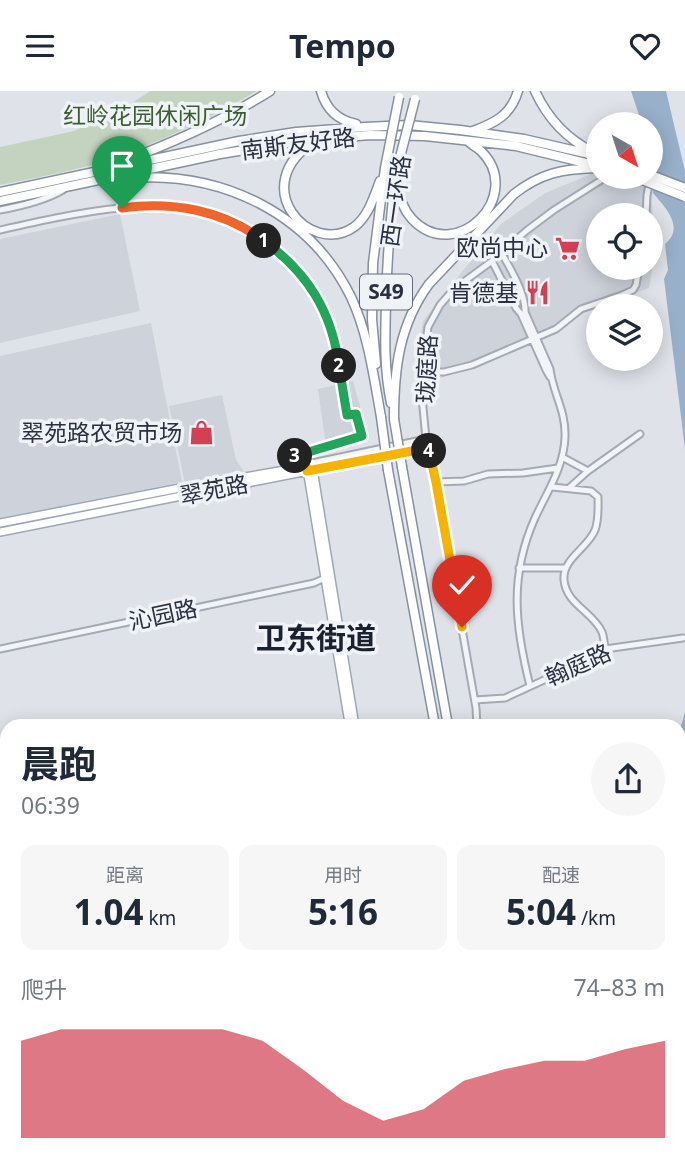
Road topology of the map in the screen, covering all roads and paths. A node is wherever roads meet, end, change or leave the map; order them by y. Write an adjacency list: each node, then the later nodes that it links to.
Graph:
1 (270, 91): 16 (highway)
2 (321, 91): 7 (highway)
3 (518, 91): 8 (highway)
4 (535, 91): 10 (highway)
5 (399, 93): 14 (highway, 西一环路 / S49, bridge)
6 (416, 94): 13 (highway, 西一环路 / S49, bridge)
7 (365, 127): 8 (highway, 南斯友好路); 16 (highway, 南斯友好路)
8 (468, 136): 9 (highway, 南斯友好路); 11 (highway, 南斯友好路); 12 (highway, 南斯友好路); 13 (highway)
9 (317, 139): 14 (highway); 16 (highway, 南斯友好路)
10 (586, 149)
11 (586, 153)
12 (586, 164)
13 (398, 165): 33 (highway, 西一环路 / S49)
14 (385, 168): 32 (highway, 西一环路 / S49)
15 (586, 168): 33 (highway)
16 (94, 176): 18 (highway, 南斯友好路); 22 (highway, 南斯友好路); 32 (highway)
17 (663, 182): 20 (highway, bridge)
18 (70, 186): 24 (highway, 南斯友好路); 25 (street)
19 (663, 186): 23 (highway, bridge)
20 (685, 188)
21 (587, 189): 27 (street, 珑庭路)
22 (0, 192)
23 (685, 197)
24 (0, 203)
25 (0, 210)
26 (0, 230): 38 (street)
27 (501, 252): 28 (street, 珑庭路); 30 (street)
28 (492, 261): 30 (street); 31 (street, 珑庭路)
29 (637, 280): 30 (street)
30 (535, 339): 31 (street); 37 (street)
31 (422, 372): 35 (street, 珑庭路)
32 (381, 417): 56 (highway, 西一环路 / S49, bridge)
33 (394, 419): 57 (highway, 西一环路 / S49, bridge)
34 (640, 434): 40 (street)
35 (426, 439): 36 (street, 珑庭路); 38 (street, 翠苑路)
36 (428, 448): 38 (street, 翠苑路); 41 (street, 珑庭路)
37 (562, 457): 39 (street); 40 (street)
38 (309, 467): 44 (main road, 翠苑路); 45 (main road, 翠苑路); 48 (main road); 54 (main road)
39 (558, 468): 41 (street); 42 (street)
40 (588, 471): 43 (street)
41 (436, 482): 53 (street, 珑庭路)
42 (552, 487): 43 (street); 46 (street)
43 (569, 488): 47 (street)
44 (0, 523)
45 (0, 532)
46 (519, 568): 47 (street); 52 (street)
47 (565, 568): 51 (street)
48 (325, 578): 50 (street, 沁园路); 55 (main road)
49 (683, 638): 51 (street, 翰庭路)
50 (0, 649)
51 (605, 649): 52 (street, 翰庭路)
52 (530, 686): 53 (street, 翰庭路)
53 (475, 700): 58 (street, 珑庭路)
54 (351, 719)
55 (351, 719)
56 (434, 719)
57 (447, 719)
58 (476, 719)

